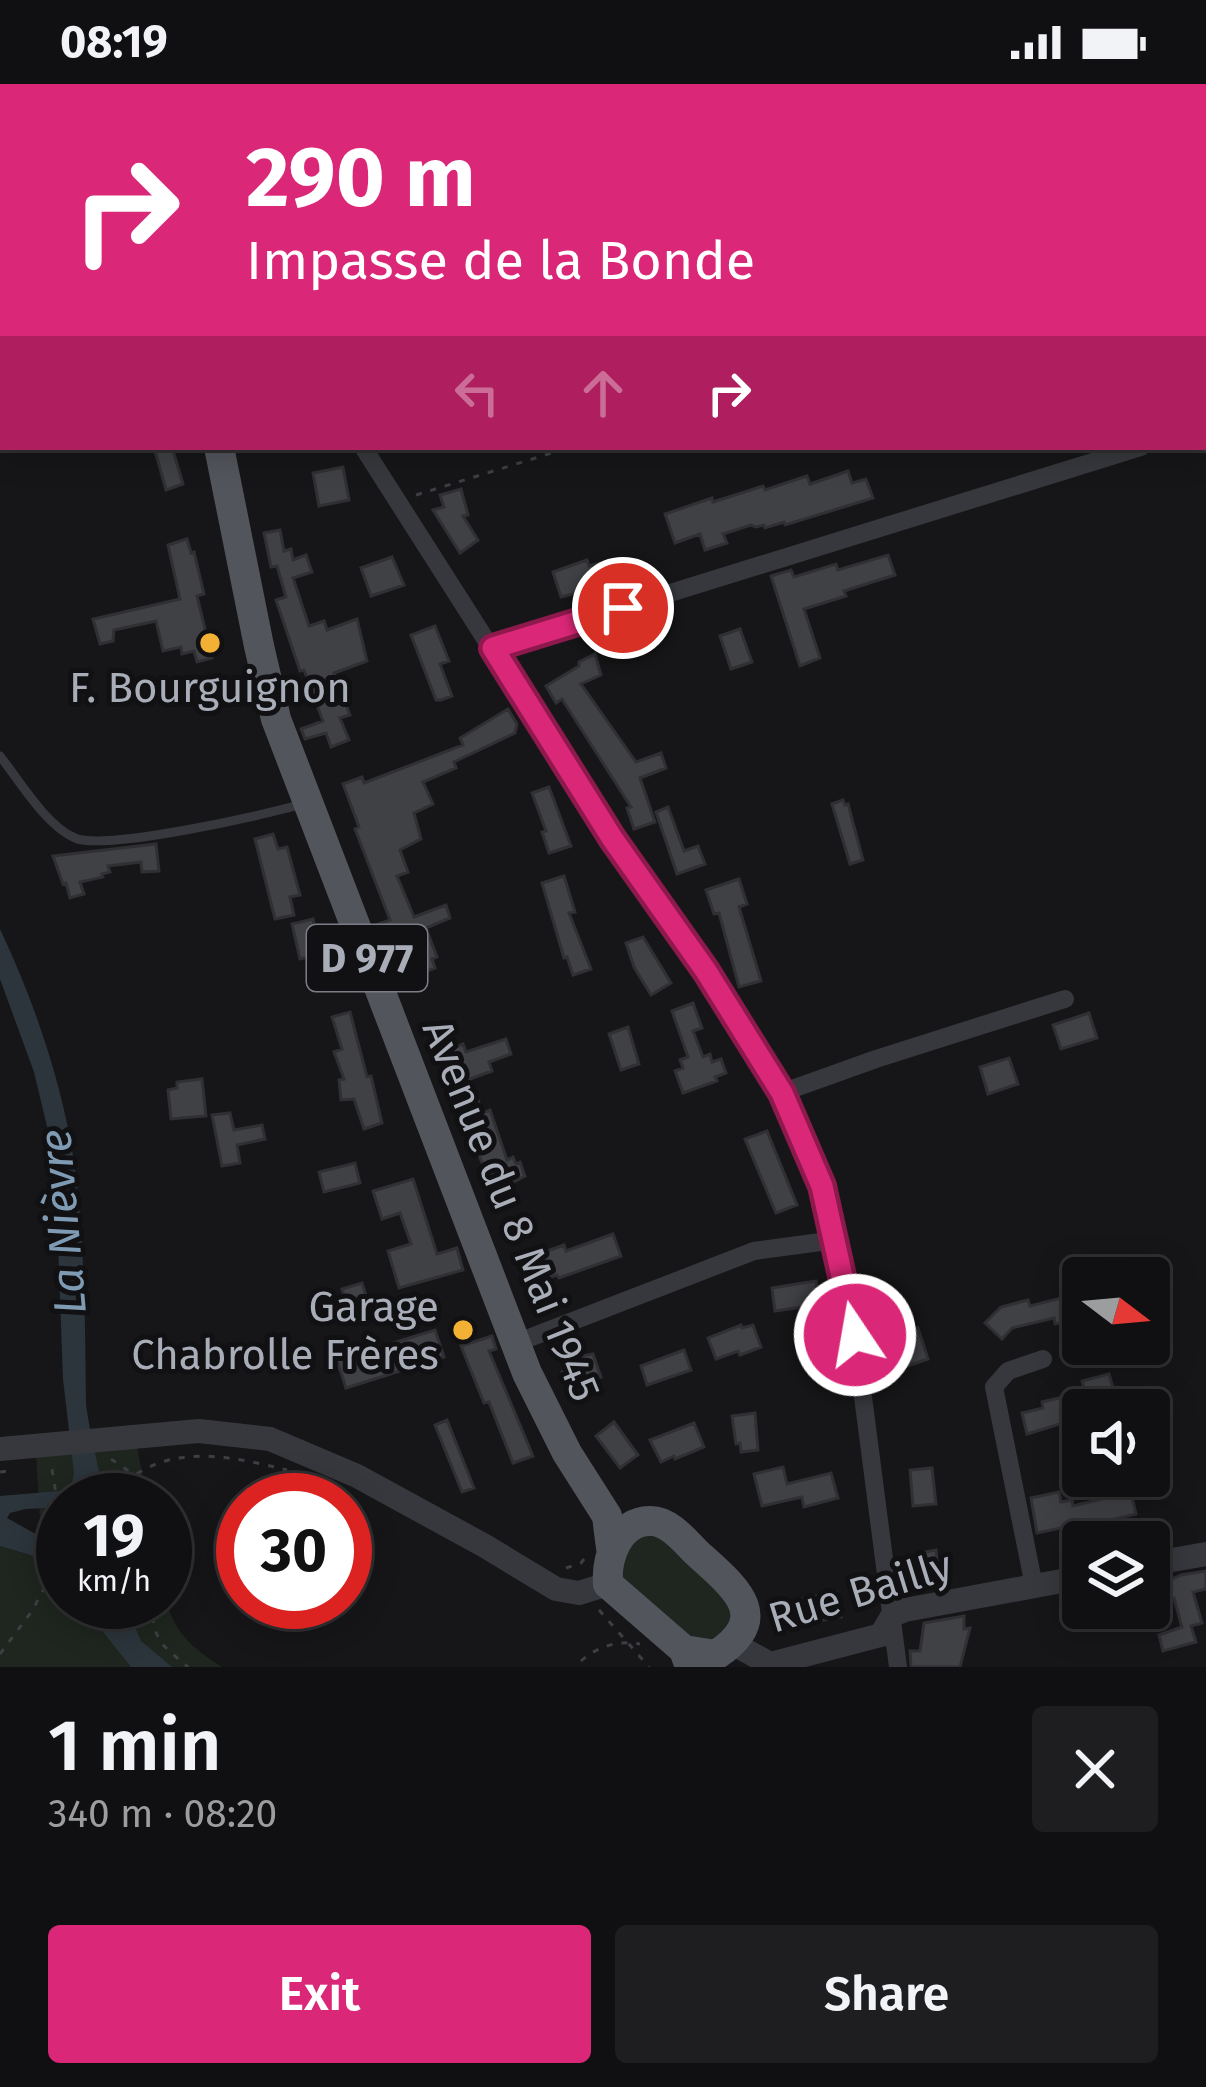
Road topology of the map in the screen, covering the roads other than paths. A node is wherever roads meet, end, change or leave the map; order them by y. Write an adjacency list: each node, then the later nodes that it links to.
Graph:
1 (220, 450): 6 (main road, Avenue du 8 Mai 1945 / D 977)
2 (365, 450): 4 (street)
3 (1131, 450): 4 (street)
4 (493, 648): 8 (street)
5 (0, 756): 6 (lane)
6 (308, 802): 10 (main road, Avenue du 8 Mai 1945 / D 977)
7 (1065, 999): 8 (street)
8 (782, 1093): 9 (street)
9 (835, 1240): 10 (street); 21 (street)
10 (518, 1346): 13 (main road, Avenue du 8 Mai 1945 / D 977)
11 (1043, 1359): 19 (street)
12 (0, 1448): 20 (street)
13 (567, 1453): 14 (main road, Avenue du 8 Mai 1945 / D 977); 15 (main road, Avenue du 8 Mai 1945 / D 977)
14 (651, 1520): 15 (main road); 22 (main road, Avenue du 8 Mai 1945)
15 (603, 1545): 20 (main road)
16 (1206, 1553): 17 (street)
17 (1170, 1560)
18 (1062, 1580): 19 (street, Rue Bailly)
19 (1034, 1586): 21 (street, Rue Bailly)
20 (596, 1588): 22 (main road)
21 (893, 1616): 22 (street, Rue Bailly); 23 (street)
22 (707, 1656)
23 (898, 1667)

